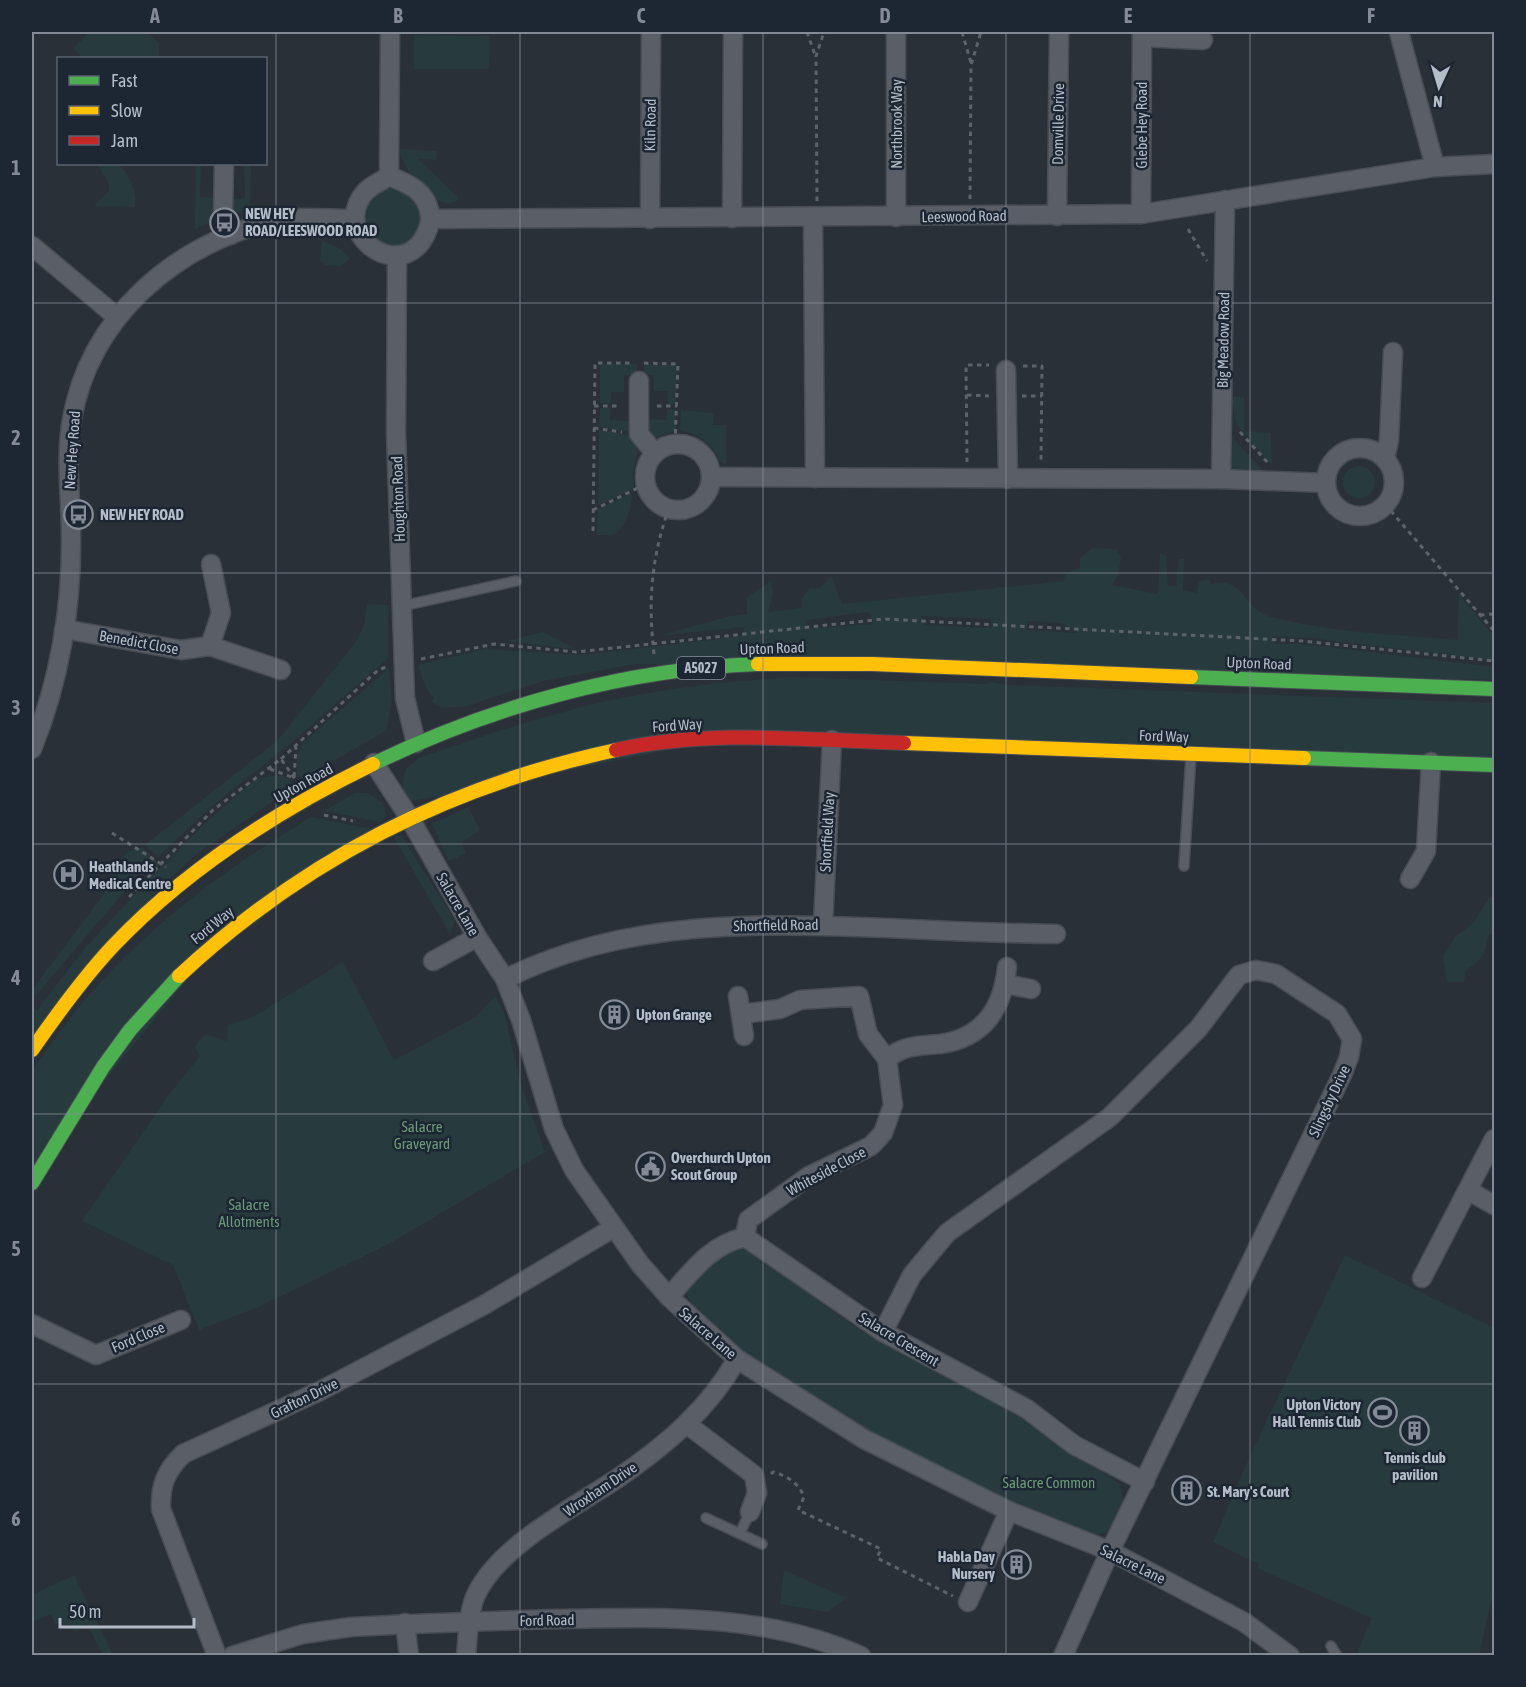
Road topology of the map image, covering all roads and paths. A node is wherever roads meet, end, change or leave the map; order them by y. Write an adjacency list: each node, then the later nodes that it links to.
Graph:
1 (390, 32): 18 (street)
2 (651, 32): 28 (street, Kiln Road)
3 (733, 32): 25 (street)
4 (807, 32): 13 (path)
5 (824, 32): 13 (path)
6 (896, 32): 24 (street, Northbrook Way)
7 (962, 32): 14 (path)
8 (981, 32): 14 (path)
9 (1059, 32): 22 (street, Domville Drive)
10 (1399, 32): 17 (street)
11 (1142, 34): 12 (street, Glebe Hey Road); 20 (street, Glebe Hey Road)
12 (1203, 40)
13 (816, 56): 23 (path)
14 (971, 65): 21 (path)
15 (1494, 164): 17 (street, Leeswood Road)
16 (224, 165): 30 (street)
17 (1435, 167): 19 (street, Leeswood Road)
18 (389, 176): 26 (street); 27 (street)
19 (1225, 200): 20 (street, Leeswood Road); 33 (street, Big Meadow Road)
20 (1141, 214): 22 (street, Leeswood Road)
21 (970, 215): 22 (street, Leeswood Road); 24 (street, Leeswood Road)
22 (1057, 216)
23 (815, 217): 24 (street, Leeswood Road); 25 (street, Leeswood Road); 44 (street)
24 (896, 217)
25 (732, 218): 28 (street, Leeswood Road)
26 (355, 219): 30 (street, New Hey Road); 32 (street)
27 (430, 219): 28 (street, Leeswood Road); 32 (street)
28 (650, 219)
29 (1188, 229): 33 (path)
30 (231, 235): 34 (street, New Hey Road)
31 (32, 246): 34 (street)
32 (397, 255): 55 (street, Houghton Road)
33 (1224, 259): 38 (street, Big Meadow Road)
34 (117, 317): 58 (street, New Hey Road)
35 (1393, 352): 42 (street)
36 (1006, 370): 45 (street)
37 (639, 381): 40 (street)
38 (1221, 424): 46 (street, Big Meadow Road); 47 (path)
39 (594, 428): 40 (path)
40 (639, 434): 41 (street)
41 (655, 453): 43 (street); 49 (street)
42 (1385, 459): 48 (street); 50 (street)
43 (711, 477): 44 (street); 51 (street)
44 (814, 478): 45 (street)
45 (1008, 479): 46 (street)
46 (1221, 479): 47 (street)
47 (1272, 481): 48 (street)
48 (1326, 483): 50 (street)
49 (646, 484): 51 (street); 52 (path)
50 (1385, 504): 57 (path)
51 (669, 508): 62 (path)
52 (593, 510)
53 (211, 564): 60 (street)
54 (516, 581): 55 (lane)
55 (402, 606): 65 (street, Houghton Road)
56 (1494, 614): 57 (path)
57 (1480, 615): 59 (path)
58 (64, 629): 60 (street, Benedict Close); 67 (street, New Hey Road)
59 (1494, 631)
60 (210, 646): 61 (street, Benedict Close)
61 (281, 670)
62 (657, 674): 63 (street, Upton Road / A5027); 65 (street, Upton Road / A5027)
63 (1494, 689)
64 (832, 740): 68 (street, Ford Way); 73 (street, Ford Way); 78 (street, Shortfield Way)
65 (416, 742): 70 (street, Upton Road / A5027)
66 (296, 746): 72 (path)
67 (32, 749)
68 (1191, 753): 69 (street, Ford Way); 75 (lane)
69 (1431, 762): 71 (street, Ford Way); 76 (street)
70 (374, 764): 73 (street, Salacre Lane); 77 (street, Upton Road / A5027)
71 (1494, 765)
72 (269, 768)
73 (409, 817): 80 (street, Salacre Lane); 90 (street, Ford Way)
74 (112, 833): 77 (path)
75 (1184, 866)
76 (1410, 879)
77 (185, 880): 87 (street, Upton Road / A5027)
78 (823, 924): 79 (street, Shortfield Road); 82 (street, Shortfield Road)
79 (1056, 934)
80 (477, 937): 81 (street); 82 (street, Salacre Lane)
81 (433, 961)
82 (505, 979): 93 (street, Salacre Lane)
83 (1031, 989): 88 (street)
84 (738, 996): 85 (street)
85 (742, 1014): 86 (street); 88 (street, Whiteside Close)
86 (744, 1036)
87 (32, 1050)
88 (887, 1059): 94 (street, Whiteside Close)
89 (1494, 1139): 91 (street)
90 (32, 1183)
91 (1469, 1191): 92 (street); 95 (street)
92 (1494, 1205)
93 (613, 1228): 96 (street, Salacre Lane); 114 (street, Grafton Drive)
94 (745, 1237): 96 (street); 99 (street, Salacre Crescent)
95 (1422, 1278)
96 (669, 1297): 100 (street, Salacre Lane)
97 (181, 1320): 98 (street, Ford Close)
98 (32, 1324)
99 (883, 1332): 102 (street, Salacre Crescent); 102 (street, Slingsby Drive)
100 (737, 1359): 101 (street, Wroxham Drive); 104 (street, Salacre Lane)
101 (688, 1425): 103 (street); 111 (street, Wroxham Drive)
102 (1144, 1482): 109 (street, Slingsby Drive)
103 (757, 1493): 105 (street); 110 (path)
104 (1009, 1511): 109 (street, Salacre Lane); 110 (street)
105 (750, 1512): 107 (lane)
106 (706, 1518): 107 (lane)
107 (740, 1533): 108 (lane)
108 (762, 1544)
109 (1110, 1551): 119 (street, Slingsby Drive); 120 (street, Salacre Lane)
110 (968, 1602)
111 (469, 1621): 112 (street, Ford Road); 117 (street, Wroxham Drive); 118 (street, Ford Road)
112 (405, 1623): 115 (street, Ford Road); 116 (street)
113 (1331, 1646): 121 (lane)
114 (217, 1656)
115 (232, 1656)
116 (409, 1656)
117 (466, 1656)
118 (861, 1656)
119 (1063, 1656)
120 (1290, 1656)
121 (1337, 1656)

